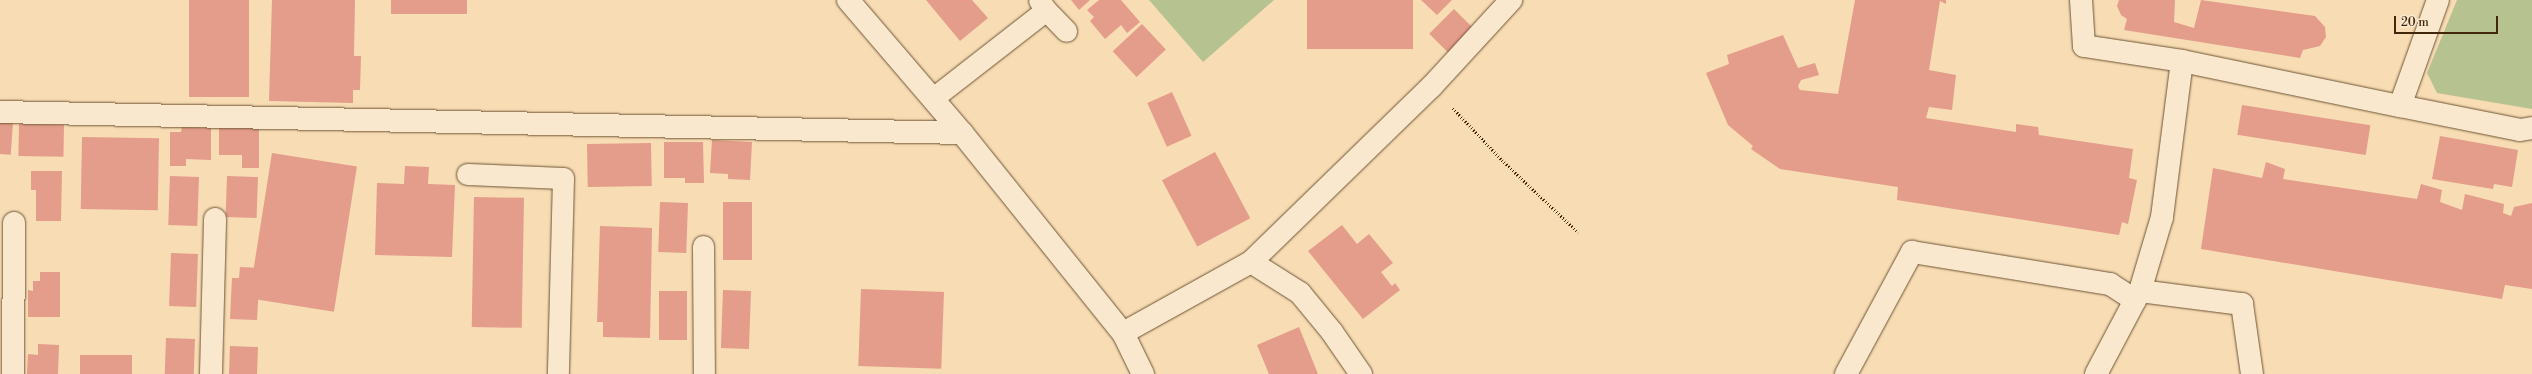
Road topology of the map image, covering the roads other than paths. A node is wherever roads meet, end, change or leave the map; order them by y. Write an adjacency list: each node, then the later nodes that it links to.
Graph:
1 (848, 0): 8 (street)
2 (1511, 0): 17 (street)
3 (2081, 0): 7 (street)
4 (2438, 0): 9 (street)
5 (1043, 5): 6 (lane); 8 (lane)
6 (1066, 31)
7 (2182, 61): 9 (street); 18 (street)
8 (933, 98): 12 (street)
9 (2400, 106): 11 (street)
10 (0, 112): 12 (street)
11 (2532, 128)
12 (962, 133): 19 (street)
13 (467, 174): 22 (lane)
14 (214, 219): 21 (street)
15 (14, 223): 20 (street)
16 (703, 246): 23 (lane)
17 (1251, 262): 19 (street); 25 (street)
18 (2138, 296): 26 (street); 27 (street); 28 (street)
19 (1123, 334): 24 (street)
20 (14, 374)
21 (211, 374)
22 (558, 374)
23 (704, 374)
24 (1143, 374)
25 (1361, 374)
26 (1846, 374)
27 (2096, 374)
28 (2252, 374)

